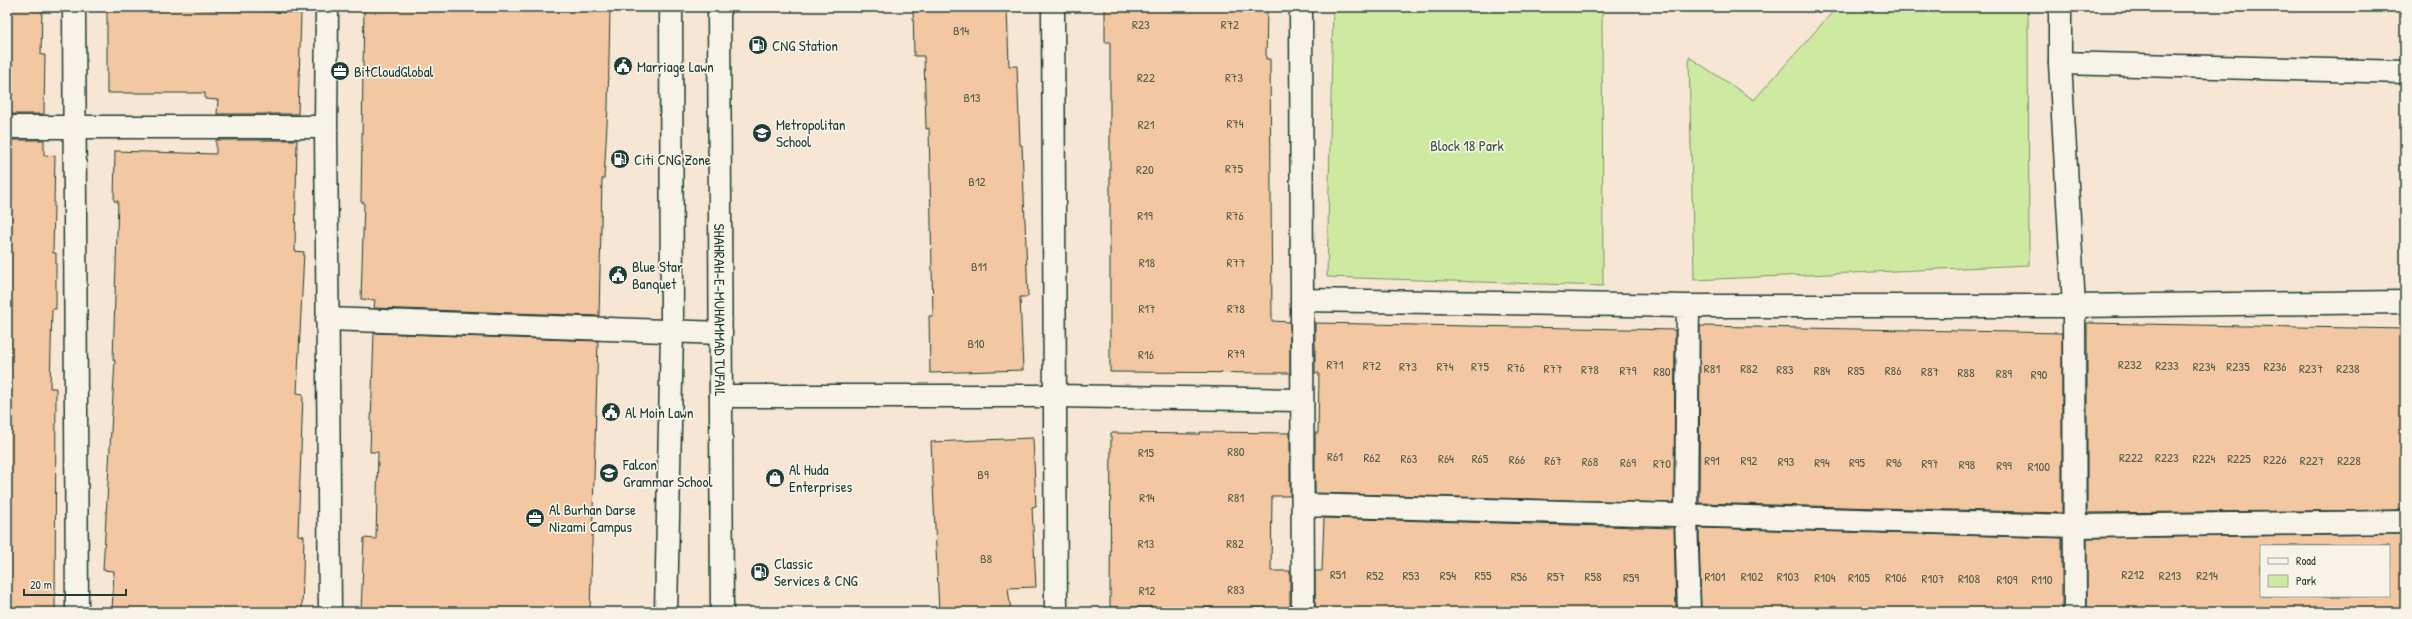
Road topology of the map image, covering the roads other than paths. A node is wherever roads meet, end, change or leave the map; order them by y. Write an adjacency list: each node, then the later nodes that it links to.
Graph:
1 (74, 7): 11 (street)
2 (327, 7): 12 (street)
3 (671, 7): 18 (street)
4 (719, 7): 19 (street, SHAHRAH-E-MUHAMMAD TUFAIL)
5 (1053, 7): 21 (street)
6 (1300, 7): 13 (street)
7 (2060, 7): 8 (street)
8 (2060, 63): 9 (street); 16 (street)
9 (2405, 72)
10 (7, 127): 11 (street)
11 (76, 127): 12 (street); 27 (street)
12 (326, 127): 17 (street)
13 (1302, 300): 15 (street); 22 (street)
14 (2405, 302): 16 (street)
15 (1688, 306): 16 (street); 24 (street)
16 (2074, 306): 26 (street)
17 (327, 319): 18 (street); 28 (street)
18 (672, 331): 19 (street); 29 (street)
19 (721, 333): 20 (street, SHAHRAH-E-MUHAMMAD TUFAIL)
20 (721, 396): 21 (street); 30 (street, SHAHRAH-E-MUHAMMAD TUFAIL)
21 (1055, 396): 22 (street); 31 (street)
22 (1302, 400): 23 (street)
23 (1303, 505): 24 (street); 32 (street)
24 (1686, 517): 26 (street); 33 (street)
25 (2405, 522): 26 (street)
26 (2076, 526): 34 (street)
27 (77, 612)
28 (330, 612)
29 (666, 612)
30 (722, 612)
31 (1056, 612)
32 (1303, 612)
33 (1689, 612)
34 (2075, 612)

